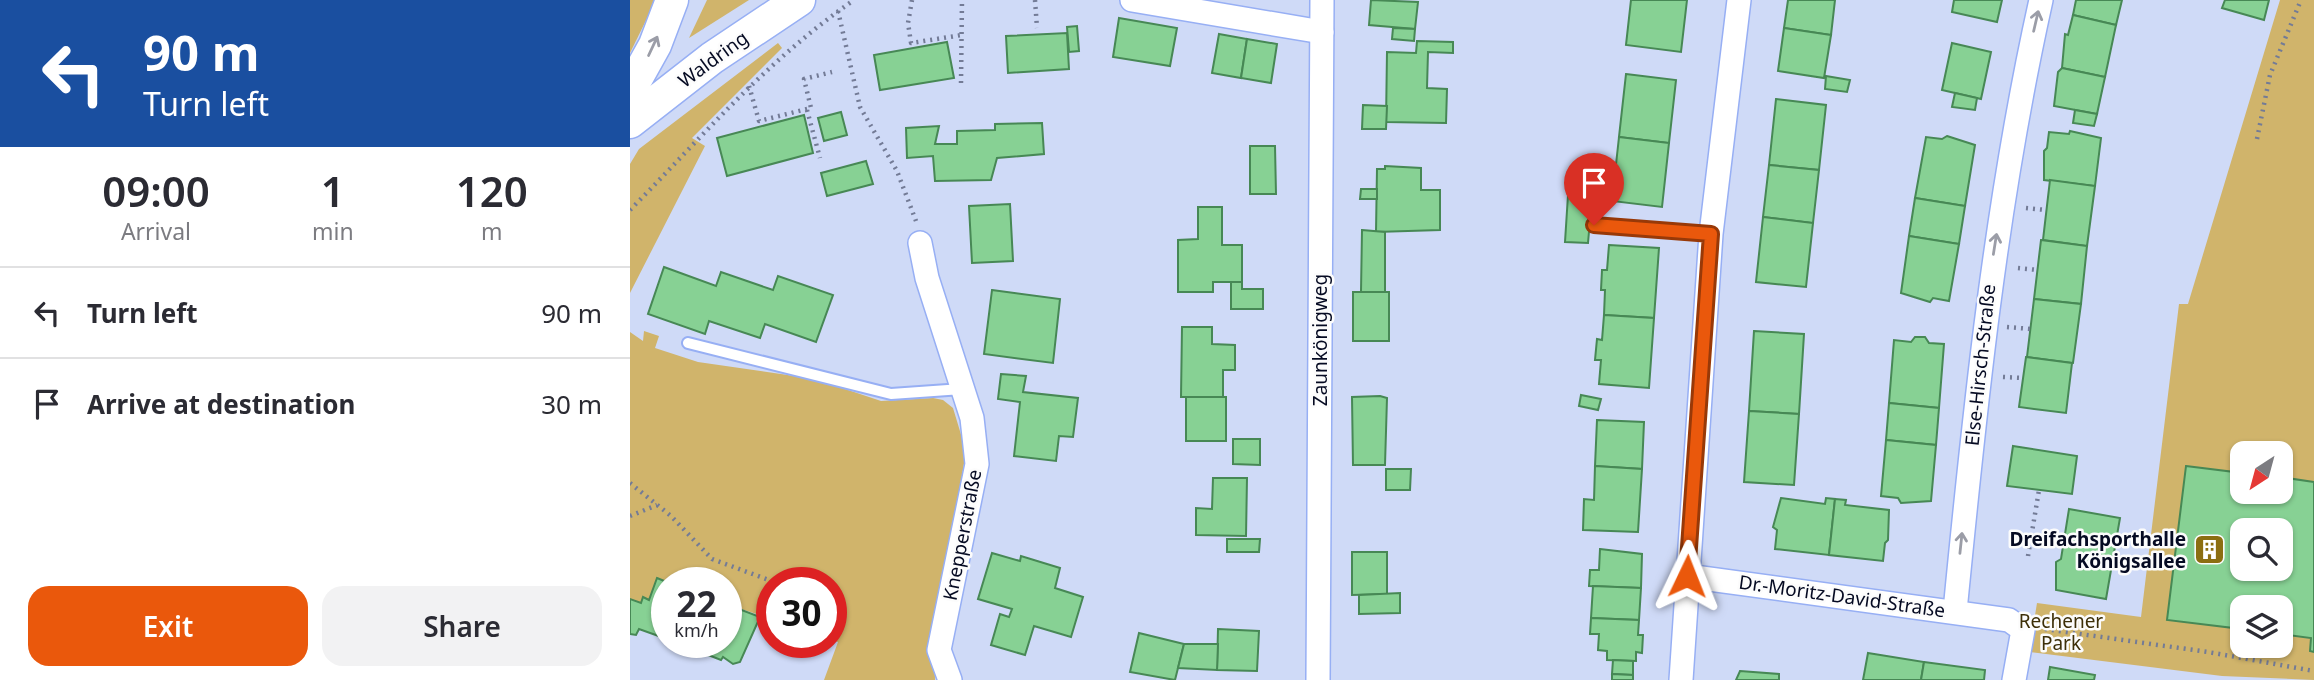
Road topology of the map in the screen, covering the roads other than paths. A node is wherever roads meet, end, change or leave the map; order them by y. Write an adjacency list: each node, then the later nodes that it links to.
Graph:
1 (672, 0): 8 (street, one-way to 1)
2 (799, 0): 9 (street, Waldring)
3 (1132, 0): 7 (street)
4 (1322, 0): 7 (street, Zaunkönigweg)
5 (1739, 0): 11 (street)
6 (2041, 0): 16 (street, Else-Hirsch-Straße, one-way to 6)
7 (1322, 32): 18 (street, Zaunkönigweg)
8 (630, 90)
9 (630, 122)
10 (1594, 225): 11 (lane)
11 (1711, 234): 15 (street)
12 (920, 243): 14 (street, Knepperstraße)
13 (688, 343): 14 (lane)
14 (962, 389): 17 (street, Knepperstraße)
15 (1687, 576): 16 (street, Dr.-Moritz-David-Straße); 19 (street)
16 (1955, 611): 20 (street)
17 (950, 680)
18 (1318, 680)
19 (1681, 680)
20 (2014, 680)

